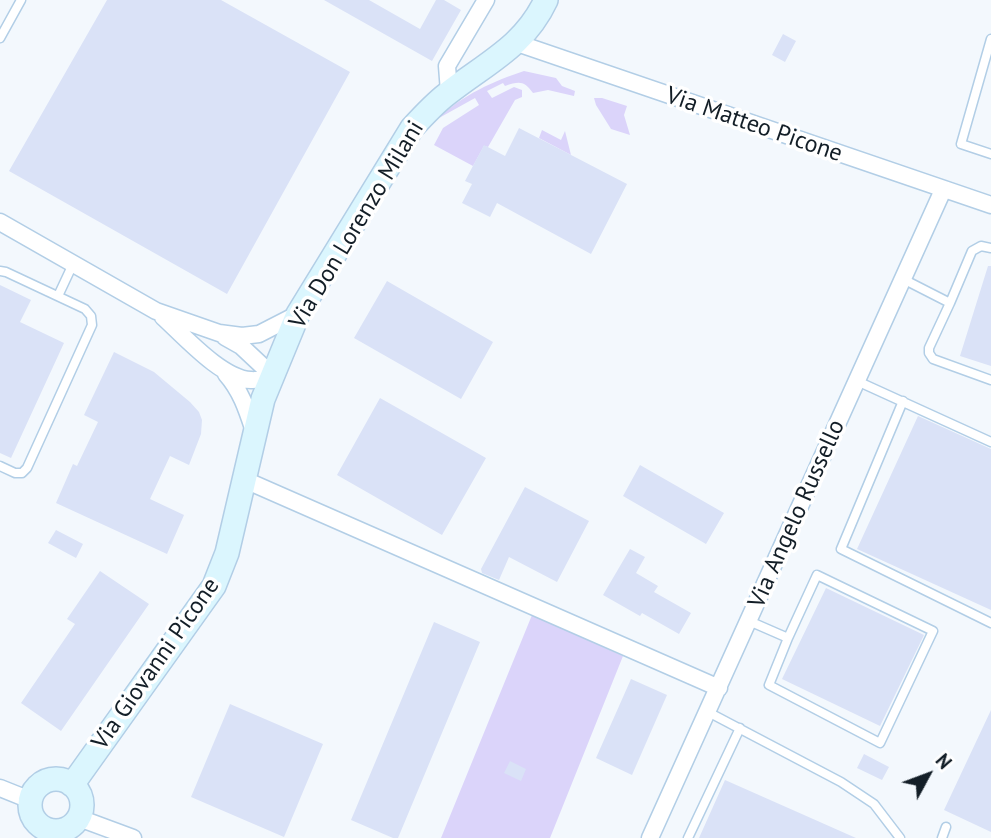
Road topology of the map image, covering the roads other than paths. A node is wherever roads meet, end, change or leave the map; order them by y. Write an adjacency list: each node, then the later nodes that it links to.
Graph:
1 (21, 0): 4 (lane)
2 (486, 0): 7 (street)
3 (541, 2): 6 (street, Via Don Lorenzo Milani)
4 (0, 38)
5 (991, 39): 8 (lane)
6 (517, 43): 7 (street, Via Don Lorenzo Milani); 9 (street, Via Matteo Picone)
7 (449, 92): 19 (street, Via Don Lorenzo Milani)
8 (991, 154)
9 (943, 190): 10 (street, Via Matteo Picone); 15 (street, Via Angelo Russello)
10 (991, 205)
11 (0, 222): 13 (street)
12 (991, 248): 17 (lane)
13 (73, 264): 16 (lane); 18 (street)
14 (0, 271): 16 (lane)
15 (903, 279): 17 (lane); 24 (street, Via Angelo Russello)
16 (58, 296): 28 (lane)
17 (950, 303): 23 (lane)
18 (156, 311): 20 (street); 21 (street)
19 (298, 314): 20 (street); 22 (street, Via Don Lorenzo Milani)
20 (219, 333): 22 (street)
21 (220, 368): 22 (street); 26 (street)
22 (273, 376): 26 (street, Via Giovanni Picone)
23 (991, 380)
24 (857, 381): 25 (lane); 30 (street, Via Angelo Russello)
25 (903, 401): 27 (lane); 31 (lane)
26 (254, 431): 29 (street, Via Giovanni Picone)
27 (991, 442)
28 (0, 467)
29 (245, 480): 33 (street); 36 (street, Via Giovanni Picone)
30 (749, 621): 32 (lane); 33 (street, Via Angelo Russello)
31 (991, 623)
32 (788, 639): 32 (lane)
33 (719, 688): 34 (street, Via Angelo Russello)
34 (708, 712): 35 (lane); 43 (street, Via Angelo Russello)
35 (740, 728): 44 (lane); 45 (lane)
36 (72, 785): 38 (street); 39 (street)
37 (0, 788): 38 (street)
38 (30, 800): 41 (street)
39 (79, 818): 41 (street); 42 (street)
40 (946, 827): 46 (lane)
41 (39, 833)
42 (133, 838)
43 (650, 838)
44 (688, 838)
45 (900, 838)
46 (942, 838)

